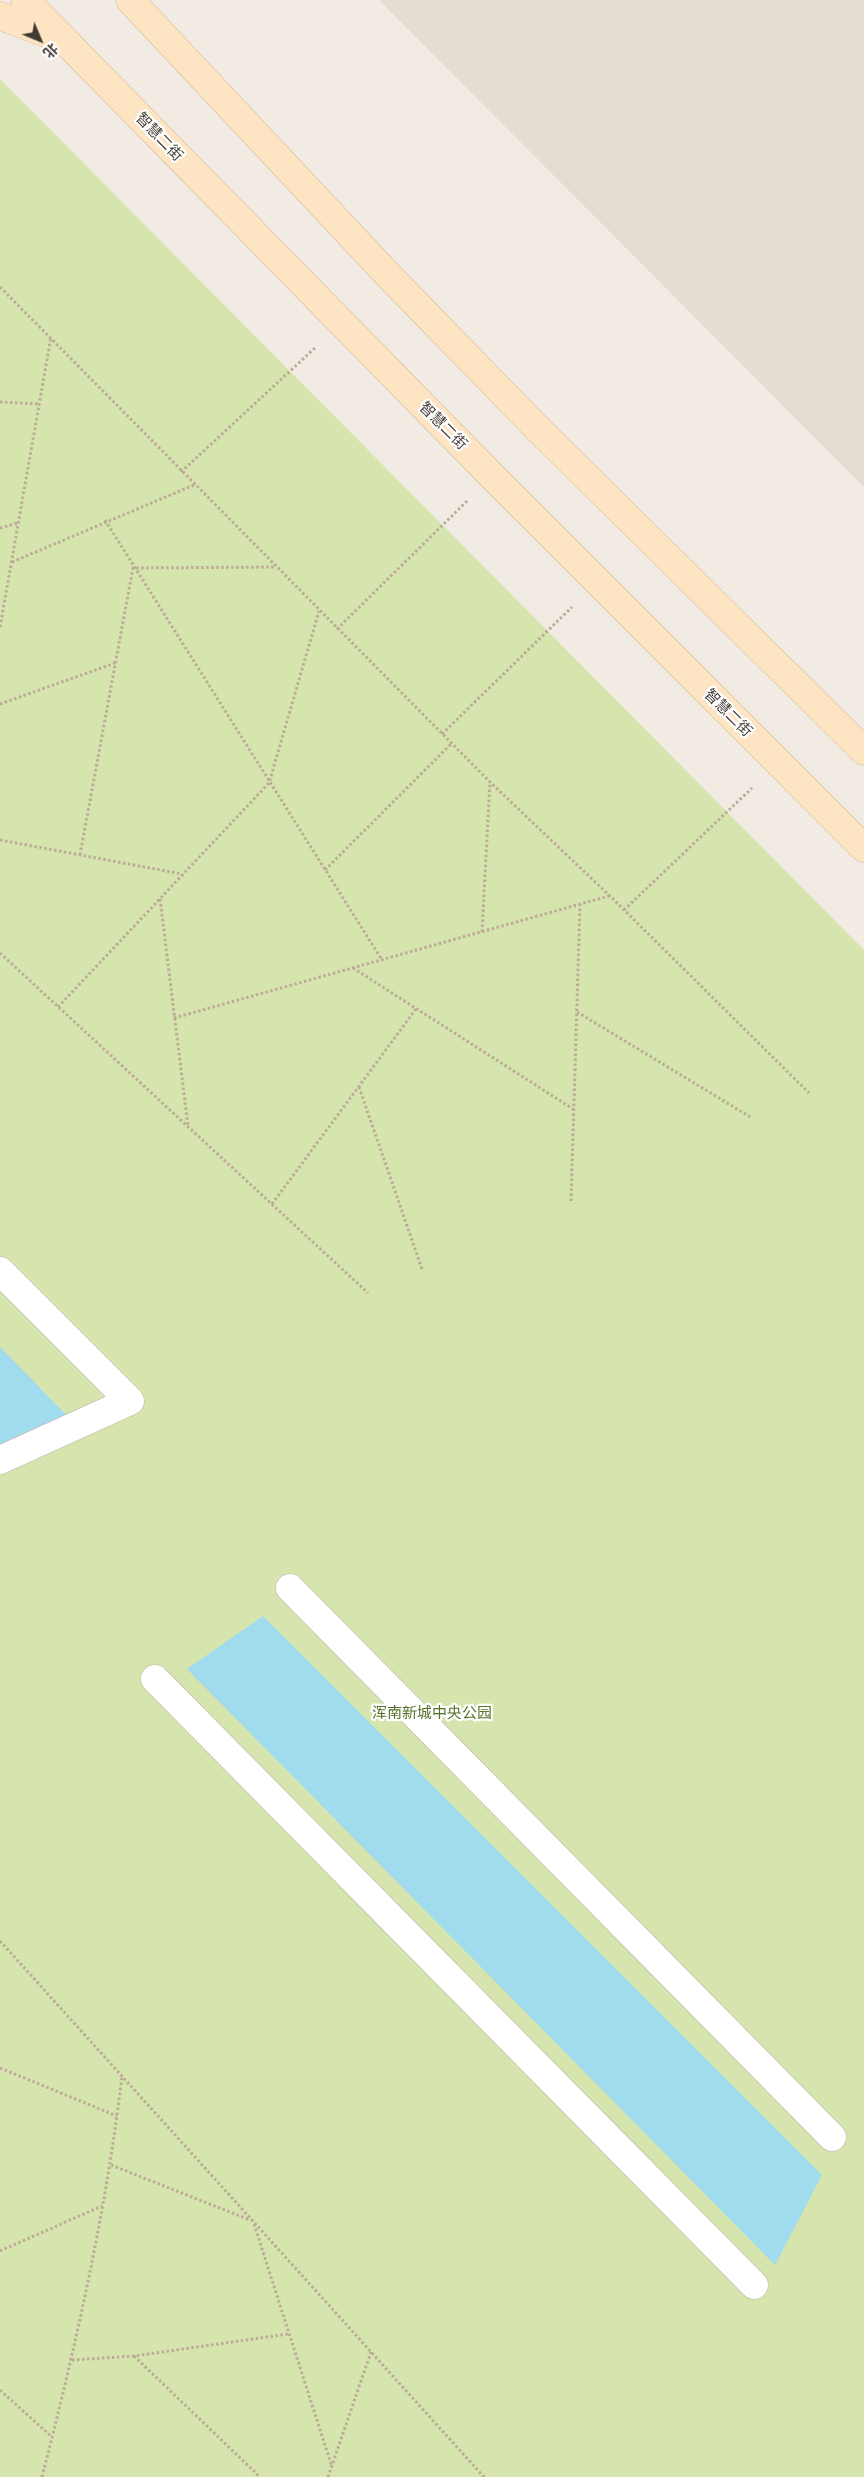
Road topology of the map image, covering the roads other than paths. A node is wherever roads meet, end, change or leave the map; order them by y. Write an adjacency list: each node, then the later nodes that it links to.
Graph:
1 (25, 0): 4 (main road, 智慧二街)
2 (130, 0): 5 (main road)
3 (0, 16): 4 (main road)
4 (64, 40): 6 (main road, 智慧二街)
5 (864, 751)
6 (864, 848)
7 (0, 1271): 8 (street)
8 (0, 1460)
9 (290, 1588): 11 (street)
10 (155, 1679): 12 (street)
11 (832, 2137)
12 (754, 2285)

